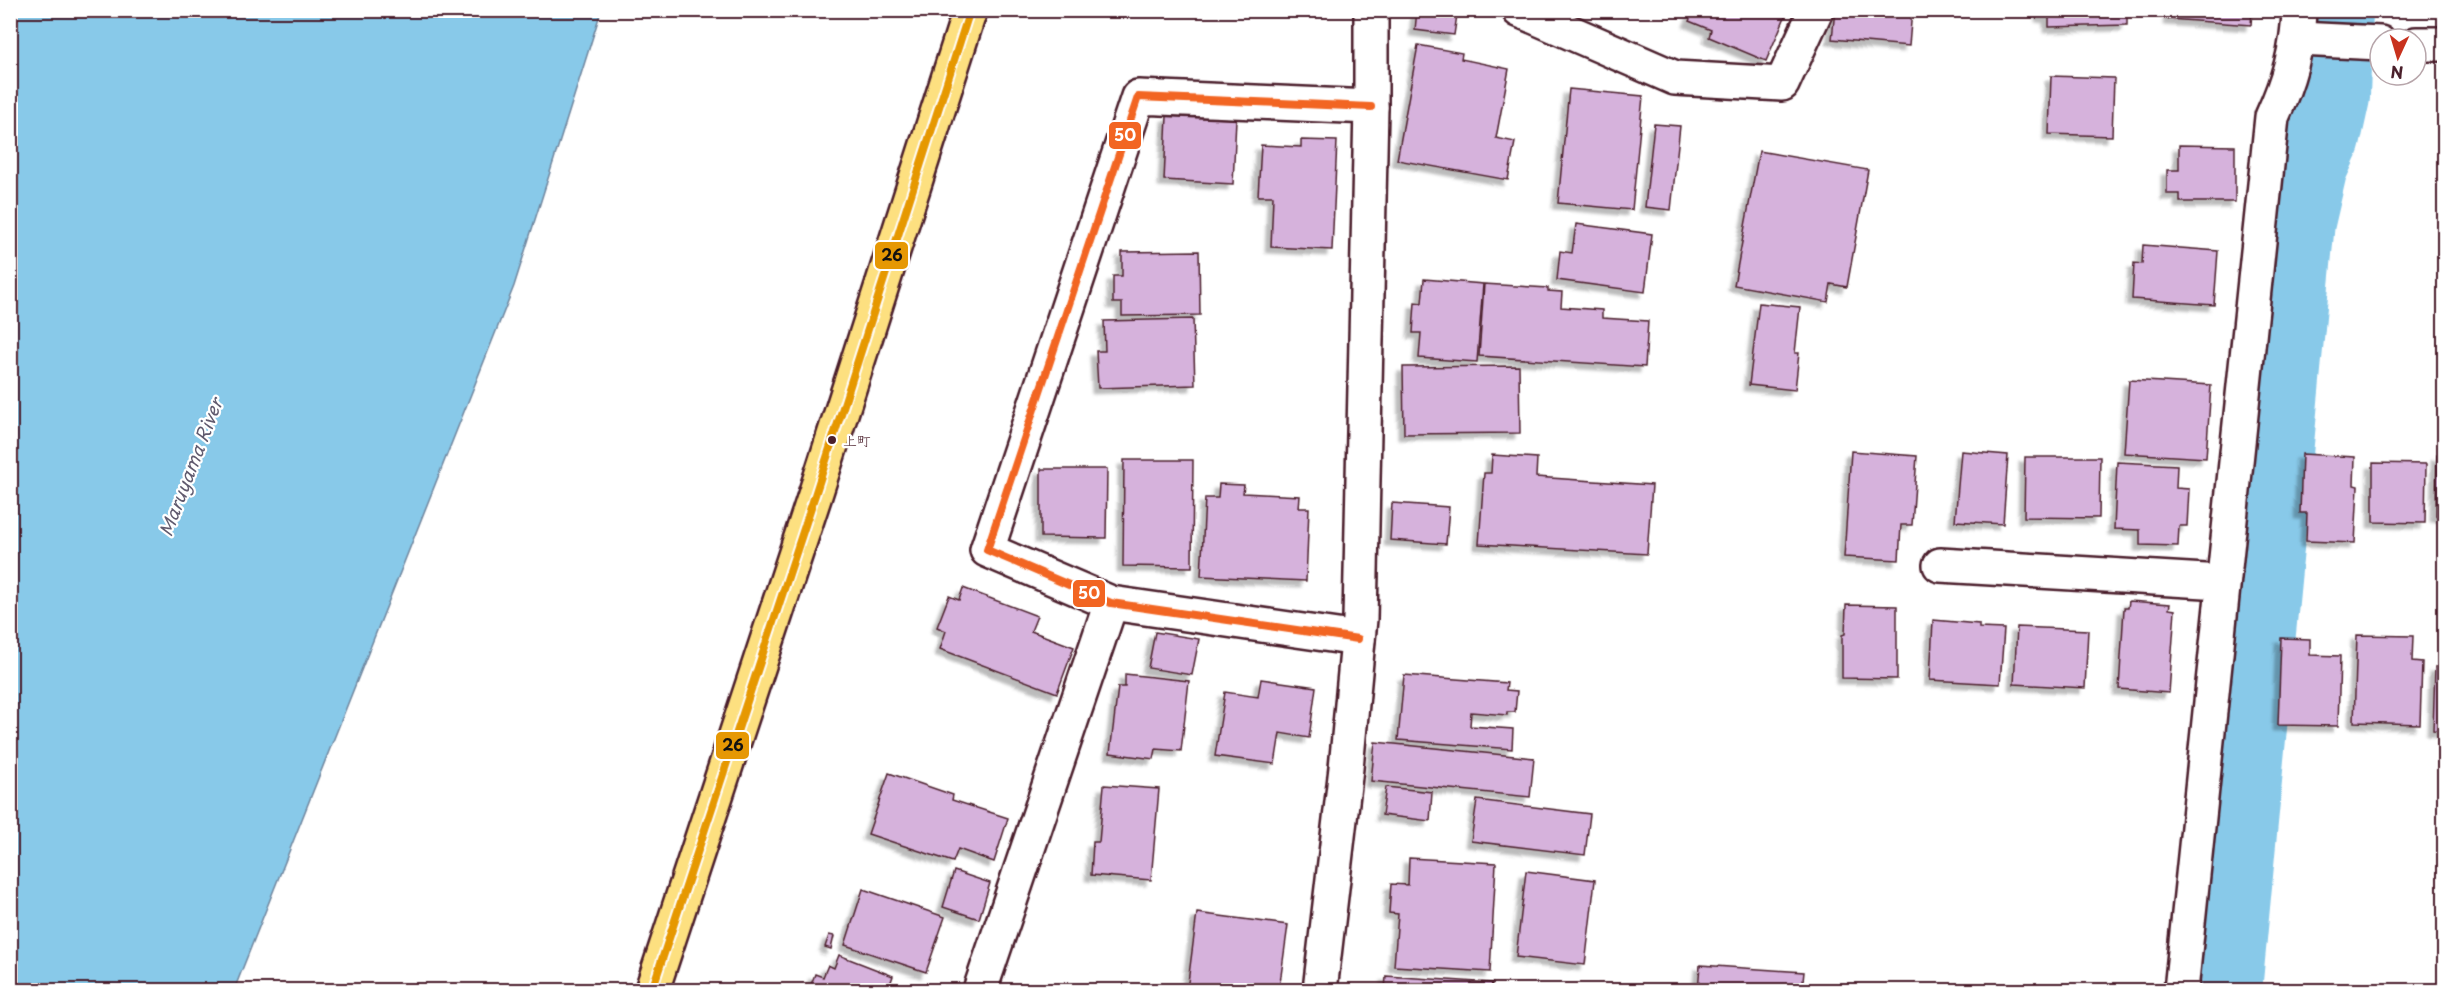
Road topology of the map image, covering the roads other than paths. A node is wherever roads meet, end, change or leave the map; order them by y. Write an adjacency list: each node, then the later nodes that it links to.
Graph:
1 (970, 10): 14 (highway)
2 (1371, 10): 9 (street)
3 (1520, 10): 4 (street)
4 (1816, 10)
5 (2304, 30): 6 (street); 11 (street)
6 (2366, 43)
7 (2428, 44): 8 (street)
8 (2445, 44)
9 (1371, 107): 12 (street); 13 (street)
10 (1940, 565): 11 (street)
11 (2222, 582): 17 (street)
12 (1111, 603): 13 (street); 15 (street)
13 (1358, 639): 16 (street)
14 (652, 990)
15 (980, 990)
16 (1320, 990)
17 (2181, 990)

